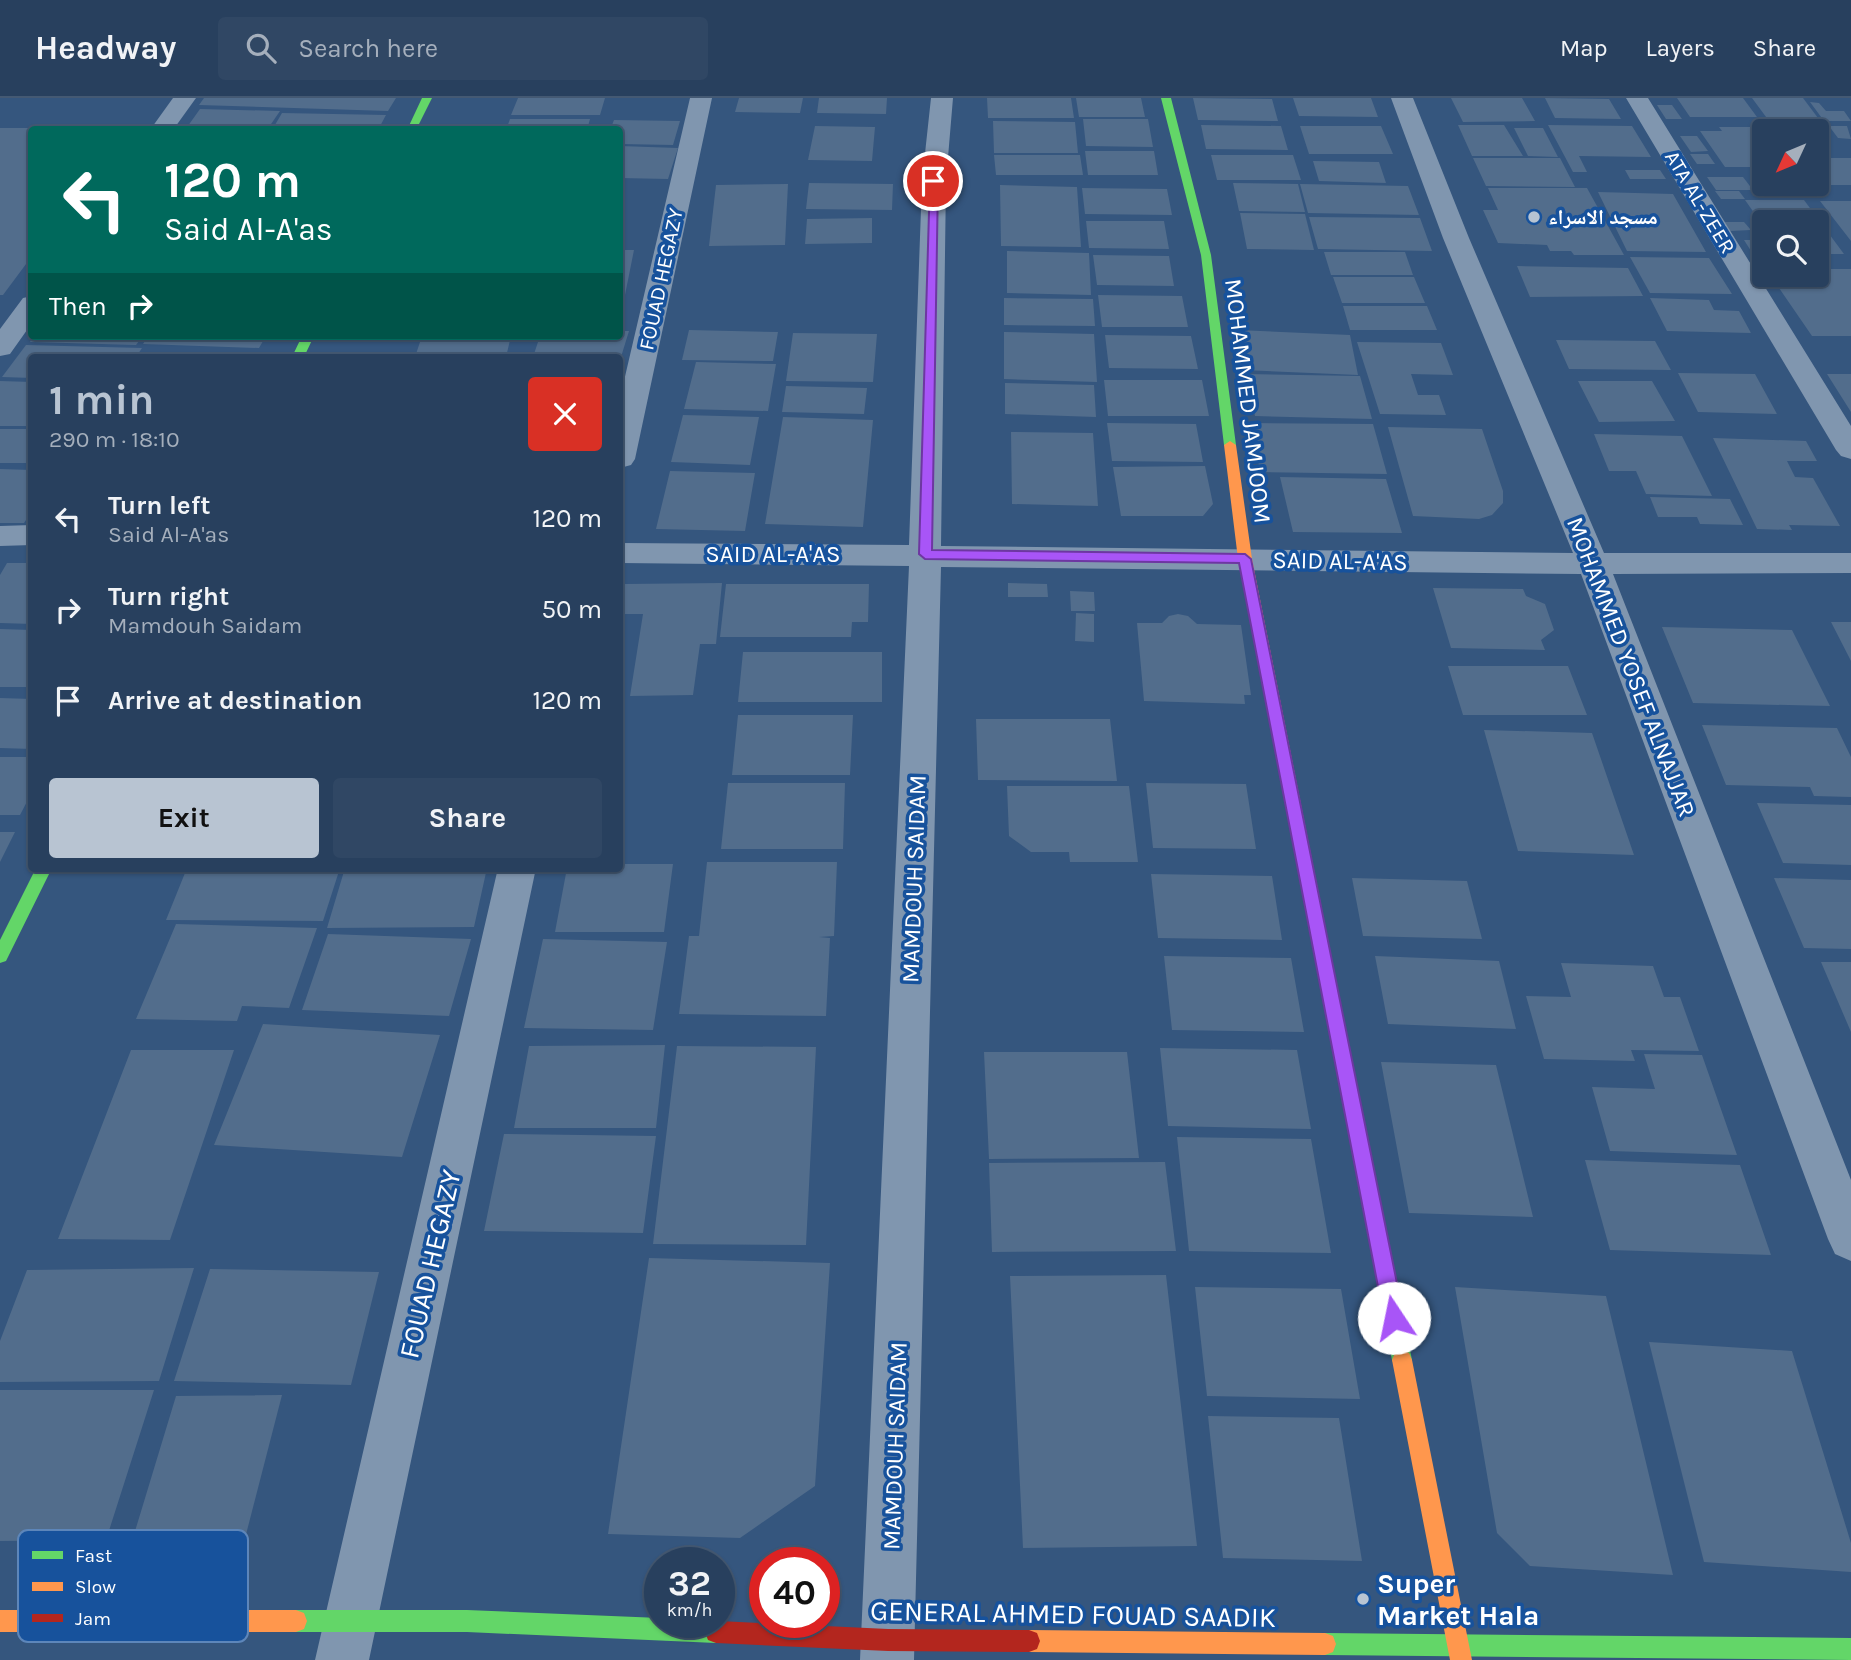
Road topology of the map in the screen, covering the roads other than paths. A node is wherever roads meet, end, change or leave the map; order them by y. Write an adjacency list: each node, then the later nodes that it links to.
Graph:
1 (185, 98): 8 (street)
2 (427, 98): 9 (street)
3 (701, 98): 12 (street, FOUAD HEGAZY)
4 (942, 98): 17 (street, MAMDOUH SAIDAM)
5 (1166, 98): 18 (street, MOHAMMED JAMJOOM)
6 (1402, 98): 20 (street, MOHAMMED YOSEF ALNAJJAR)
7 (1637, 98): 13 (street, ATA AL-ZEER)
8 (165, 126)
9 (413, 126)
10 (28, 310): 11 (street)
11 (0, 348)
12 (623, 446)
13 (1851, 450)
14 (28, 535): 15 (street)
15 (0, 536)
16 (623, 553): 17 (street, SAID AL-A'AS)
17 (925, 554): 18 (street, SAID AL-A'AS); 31 (street, MAMDOUH SAIDAM)
18 (1245, 559): 20 (street, SAID AL-A'AS); 29 (street, MOHAMMED JAMJOOM)
19 (1851, 564): 20 (street, SAID AL-A'AS)
20 (1594, 566): 24 (street, MOHAMMED YOSEF ALNAJJAR)
21 (42, 872): 23 (street)
22 (516, 872): 28 (street, FOUAD HEGAZY)
23 (0, 956)
24 (1851, 1239)
25 (0, 1621): 26 (street, GENERAL AHMED FOUAD SAADIK)
26 (18, 1622)
27 (248, 1635): 28 (street, GENERAL AHMED FOUAD SAADIK)
28 (347, 1641): 31 (street, GENERAL AHMED FOUAD SAADIK)
29 (1458, 1643): 30 (street, GENERAL AHMED FOUAD SAADIK); 31 (street, GENERAL AHMED FOUAD SAADIK); 32 (street, MOHAMMED JAMJOOM)
30 (1851, 1649)
31 (887, 1650)
32 (1461, 1660)

